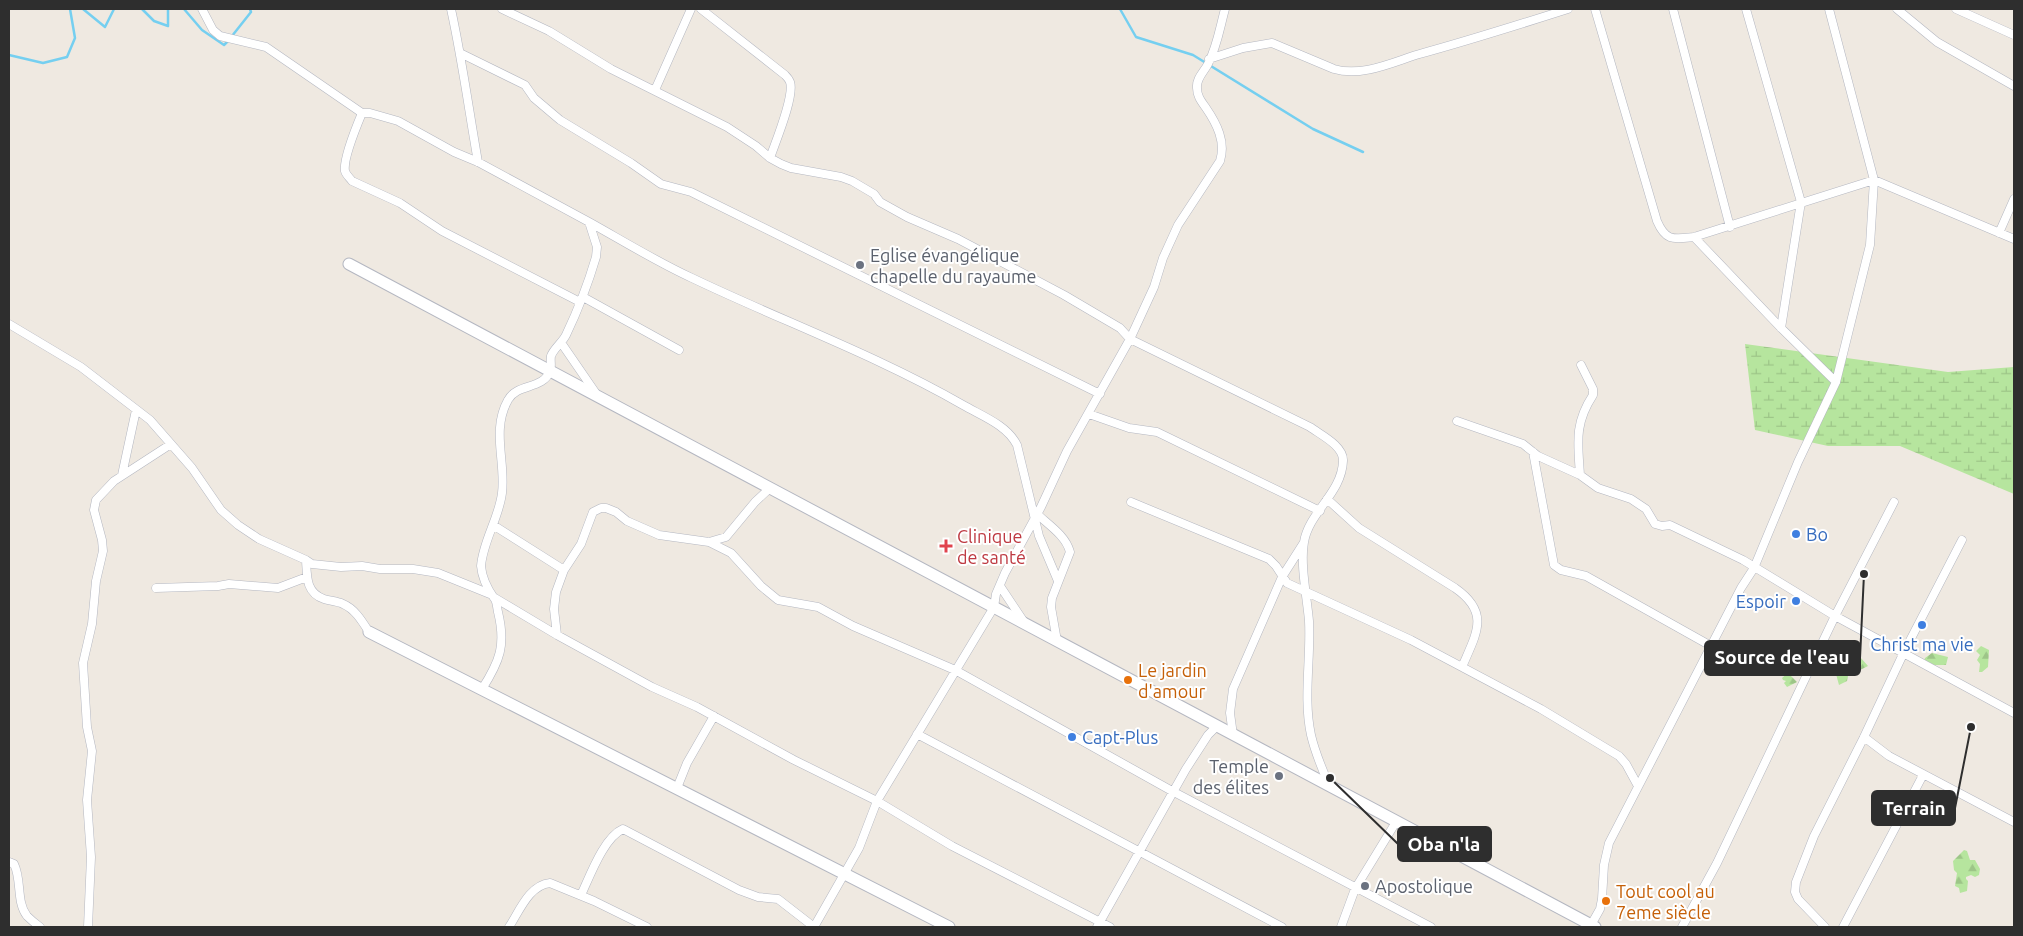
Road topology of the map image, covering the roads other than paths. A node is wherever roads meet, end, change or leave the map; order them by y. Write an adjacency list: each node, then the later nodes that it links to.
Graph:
1 (202, 9): 19 (street)
2 (451, 9): 15 (street)
3 (502, 9): 18 (street)
4 (691, 9): 18 (street)
5 (701, 9): 20 (street)
6 (1225, 9): 16 (street)
7 (1568, 9): 16 (street)
8 (1595, 9): 28 (street)
9 (1673, 9): 26 (street)
10 (1746, 9): 24 (street)
11 (1829, 9): 22 (street)
12 (1897, 9): 17 (street)
13 (1956, 9): 14 (street)
14 (2014, 34)
15 (460, 53): 21 (street); 40 (street)
16 (1210, 59): 34 (street)
17 (2014, 86)
18 (655, 90): 20 (street)
19 (362, 114): 21 (street); 31 (street)
20 (770, 158): 34 (street)
21 (478, 162): 25 (street)
22 (1874, 180): 24 (street); 27 (street); 39 (street)
23 (2014, 199): 27 (street)
24 (1801, 202): 26 (street); 33 (street)
25 (589, 222): 31 (street); 54 (street)
26 (1730, 227): 28 (street)
27 (1999, 233): 29 (street)
28 (1694, 238): 33 (street)
29 (2014, 239)
30 (349, 264): 38 (street)
31 (582, 300): 35 (street); 36 (street)
32 (9, 324): 42 (street)
33 (1781, 328): 39 (street)
34 (1130, 338): 40 (street); 50 (street)
35 (562, 344): 38 (street); 41 (street)
36 (679, 350)
37 (1581, 365): 48 (street)
38 (551, 371): 41 (street); 55 (street)
39 (1836, 382): 60 (street)
40 (1100, 394): 43 (street)
41 (599, 397): 49 (street)
42 (136, 410): 45 (street); 47 (street)
43 (1089, 414): 53 (street); 54 (street)
44 (1457, 421): 46 (street)
45 (171, 444): 47 (street); 59 (street)
46 (1533, 452): 48 (street); 75 (street)
47 (122, 475): 101 (street)
48 (1580, 475): 60 (street)
49 (770, 488): 57 (street); 69 (street)
50 (1327, 499): 53 (street); 77 (street)
51 (1131, 502): 63 (street)
52 (1894, 502): 70 (street)
53 (1320, 511): 58 (street)
54 (1036, 516): 64 (street); 64 (street); 65 (street)
55 (493, 525): 61 (street); 68 (street)
56 (1962, 540): 76 (street)
57 (709, 542): 61 (street); 78 (street)
58 (1304, 542): 63 (street); 67 (street)
59 (306, 560): 62 (street); 68 (street)
60 (1754, 568): 70 (street); 75 (street)
61 (564, 570): 73 (street)
62 (307, 577): 66 (street); 72 (street)
63 (1282, 577): 67 (street); 84 (street)
64 (1058, 581): 74 (street)
65 (1000, 586): 69 (street); 71 (street)
66 (156, 588)
67 (1307, 593): 77 (street); 87 (street)
68 (492, 596): 73 (street); 79 (street)
69 (994, 608): 71 (street); 78 (street)
70 (1835, 616): 76 (street); 111 (street)
71 (1025, 624): 74 (street)
72 (369, 632): 79 (street)
73 (557, 635): 81 (street)
74 (1057, 641): 82 (street)
75 (1711, 646): 88 (street)
76 (1904, 652): 80 (street); 85 (street)
77 (1462, 667): 88 (street)
78 (955, 670): 83 (street); 90 (street)
79 (482, 689): 89 (street)
80 (2014, 713)
81 (714, 716): 89 (street); 91 (street)
82 (1217, 726): 84 (street); 90 (street)
83 (917, 734): 91 (street); 94 (street)
84 (1233, 735): 87 (street)
85 (1864, 737): 86 (street); 112 (street)
86 (1923, 775): 93 (street); 113 (street)
87 (1329, 786): 92 (street)
88 (1638, 786): 110 (street)
89 (677, 788): 96 (street)
90 (1172, 791): 94 (street); 97 (street)
91 (878, 801): 96 (street); 99 (street)
92 (1396, 822): 97 (street); 110 (street)
93 (2014, 822)
94 (1138, 852): 99 (street); 107 (street)
95 (9, 862): 100 (street)
96 (845, 874): 104 (street); 105 (street)
97 (1355, 889): 108 (street); 109 (street)
98 (581, 895): 102 (street); 103 (street); 104 (street)
99 (1098, 924): 106 (street)
100 (40, 927)
101 (88, 927)
102 (509, 927)
103 (647, 927)
104 (814, 927)
105 (949, 927)
106 (1109, 927)
107 (1282, 927)
108 (1342, 927)
109 (1431, 927)
110 (1591, 927)
111 (1682, 927)
112 (1823, 927)
113 (1843, 927)

